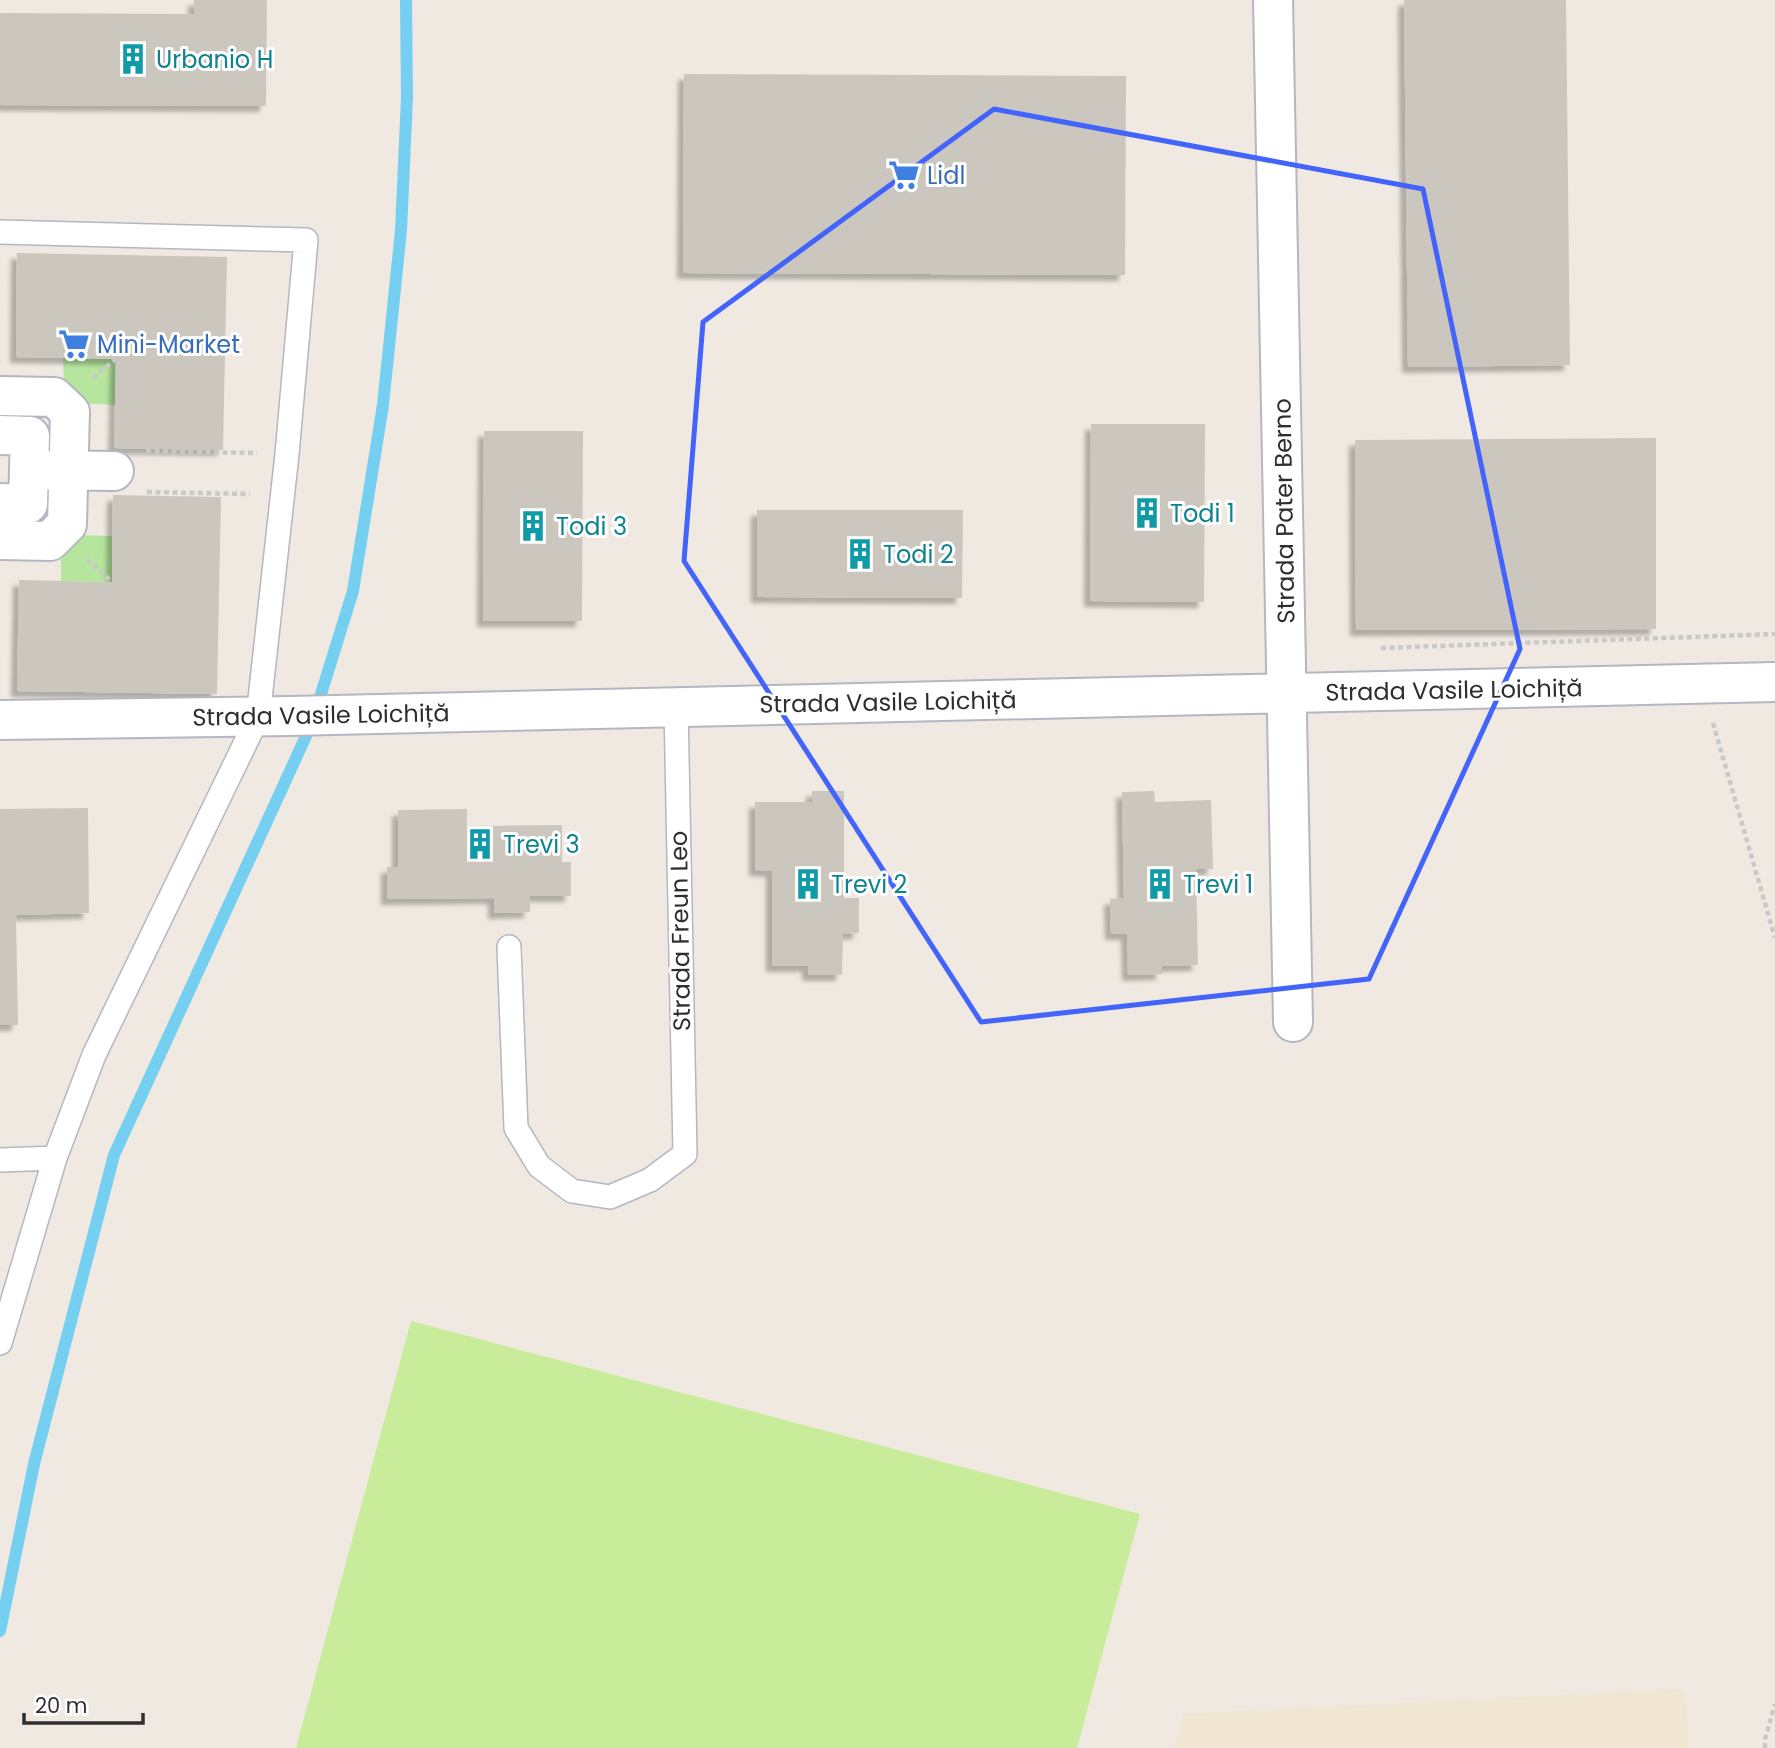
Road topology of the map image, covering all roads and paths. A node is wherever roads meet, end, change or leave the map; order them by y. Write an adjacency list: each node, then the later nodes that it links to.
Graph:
1 (1273, 0): 16 (street, Strada Pater Berno)
2 (0, 232): 18 (lane)
3 (0, 396): 7 (street)
4 (0, 435): 6 (street)
5 (223, 452): 8 (path)
6 (29, 470): 7 (street); 10 (street)
7 (69, 471): 8 (street); 11 (street)
8 (114, 471): 9 (path)
9 (221, 493)
10 (0, 503)
11 (0, 540)
12 (1775, 634): 13 (path)
13 (1368, 648)
14 (1775, 682): 15 (street, Strada Vasile Loichiță)
15 (1712, 684): 16 (street, Strada Vasile Loichiță); 20 (path)
16 (1287, 693): 17 (street, Strada Vasile Loichiță); 22 (street, Strada Pater Berno)
17 (676, 707): 18 (street, Strada Vasile Loichiță); 21 (lane, Strada Freun Leo)
18 (274, 716): 19 (street, Strada Vasile Loichiță); 23 (lane)
19 (0, 720)
20 (1775, 938)
21 (509, 947)
22 (1293, 1022)
23 (54, 1158): 24 (lane); 25 (lane)
24 (0, 1160)
25 (0, 1343)
26 (1775, 1703): 27 (path)
27 (1765, 1748)

